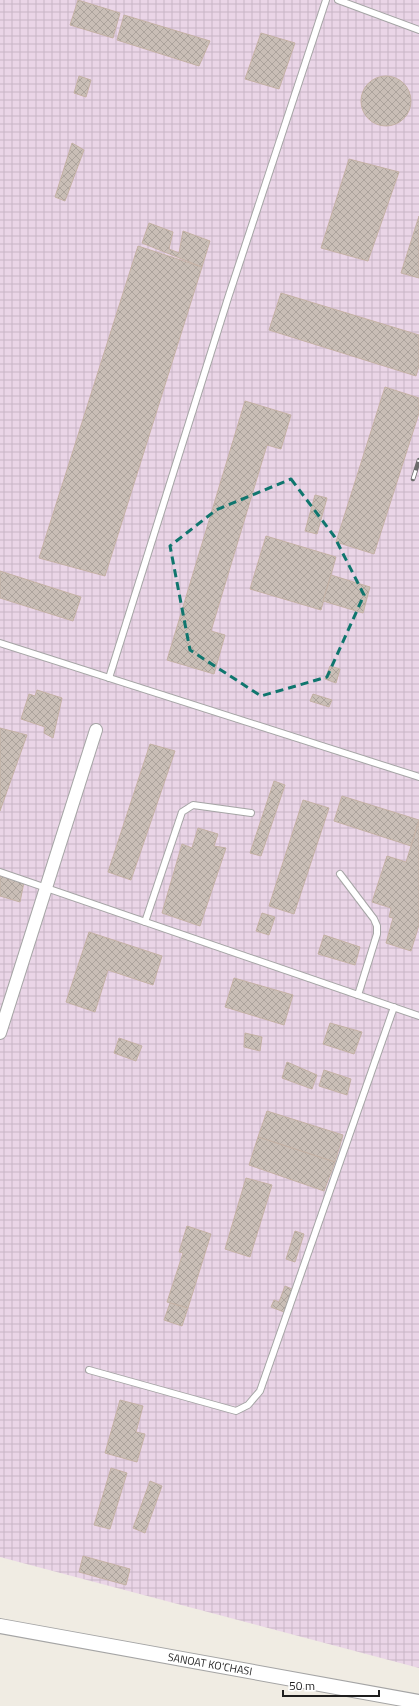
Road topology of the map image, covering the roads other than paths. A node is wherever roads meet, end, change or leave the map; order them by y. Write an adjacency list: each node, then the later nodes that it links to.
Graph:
1 (326, 0): 5 (lane)
2 (338, 0): 3 (lane)
3 (419, 30)
4 (0, 643): 5 (lane)
5 (109, 678): 7 (lane)
6 (96, 730): 11 (street)
7 (419, 777)
8 (251, 812): 12 (lane)
9 (0, 872): 11 (lane)
10 (340, 874): 13 (lane)
11 (45, 887): 12 (lane); 16 (street)
12 (145, 922): 13 (lane)
13 (358, 995): 14 (lane)
14 (394, 1007): 15 (lane); 17 (lane)
15 (419, 1016)
16 (0, 1033)
17 (88, 1370)
18 (0, 1626): 19 (street, SANOAT KO'CHASI)
19 (419, 1702)

